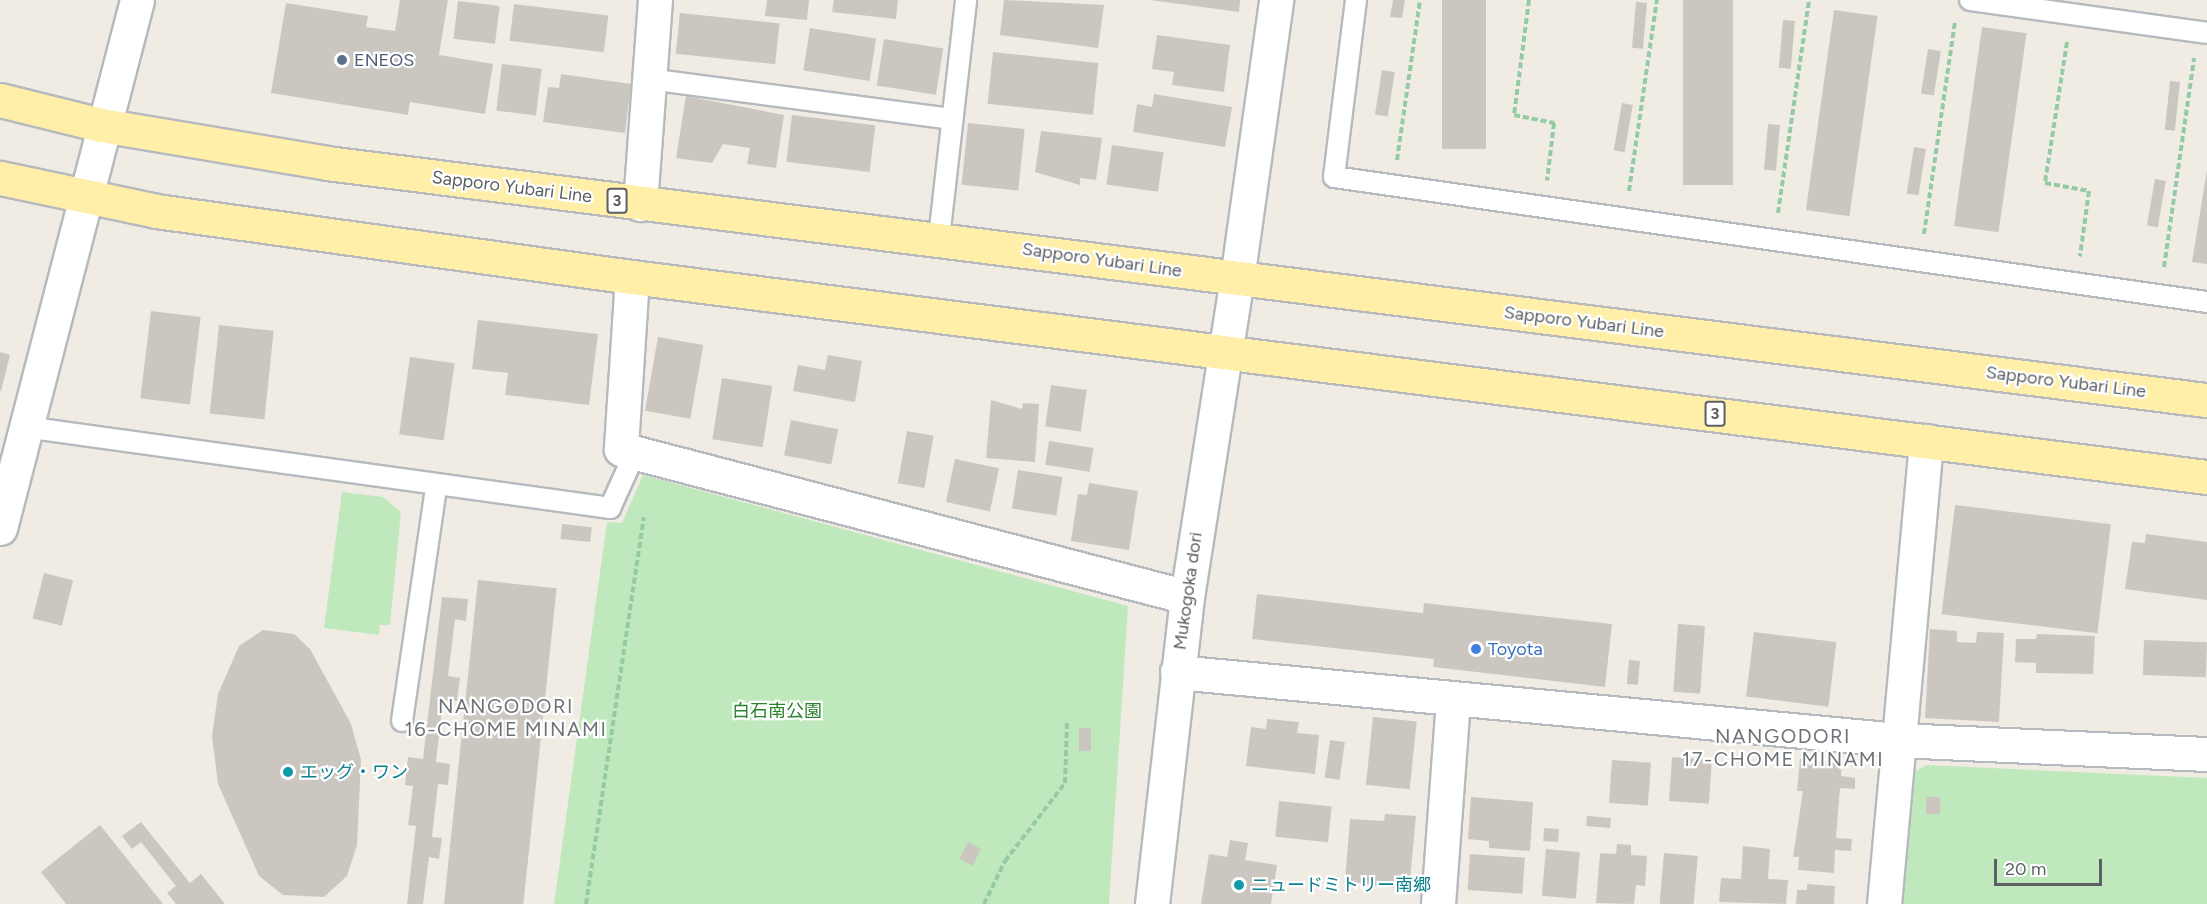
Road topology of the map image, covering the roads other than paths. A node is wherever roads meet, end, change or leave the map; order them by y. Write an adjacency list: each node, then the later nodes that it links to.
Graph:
1 (137, 0): 11 (street)
2 (655, 0): 8 (street)
3 (966, 0): 10 (lane)
4 (1276, 0): 17 (street, Mukogoka dori)
5 (1356, 0): 18 (lane)
6 (1963, 6): 7 (lane)
7 (2202, 33)
8 (648, 79): 10 (lane); 14 (street)
9 (0, 100): 11 (main road, Sapporo Yubari Line / 3)
10 (952, 119): 15 (lane)
11 (101, 125): 13 (street); 14 (main road, Sapporo Yubari Line / 3)
12 (0, 178): 13 (main road, 3)
13 (82, 199): 16 (main road, 3); 21 (street)
14 (640, 204): 15 (main road, Sapporo Yubari Line / 3)
15 (939, 238): 17 (main road, Sapporo Yubari Line / 3)
16 (632, 277): 19 (main road, 3); 23 (street)
17 (1237, 279): 19 (street, Mukogoka dori); 20 (main road, Sapporo Yubari Line / 3)
18 (2207, 302)
19 (1224, 352): 22 (main road, 3); 28 (street, Mukogoka dori)
20 (2207, 400)
21 (26, 427): 24 (street); 26 (lane)
22 (1926, 441): 25 (main road, 3); 32 (street)
23 (634, 453): 26 (lane); 28 (street)
24 (7, 472): 27 (street)
25 (2207, 477)
26 (436, 487): 31 (lane)
27 (0, 528)
28 (1187, 597): 29 (street, Mukogoka dori)
29 (1177, 672): 30 (street); 34 (street, Mukogoka dori)
30 (1453, 700): 32 (street); 35 (street)
31 (402, 721)
32 (1898, 740): 33 (street); 36 (street)
33 (2207, 754)
34 (1152, 904)
35 (1438, 904)
36 (1884, 904)

